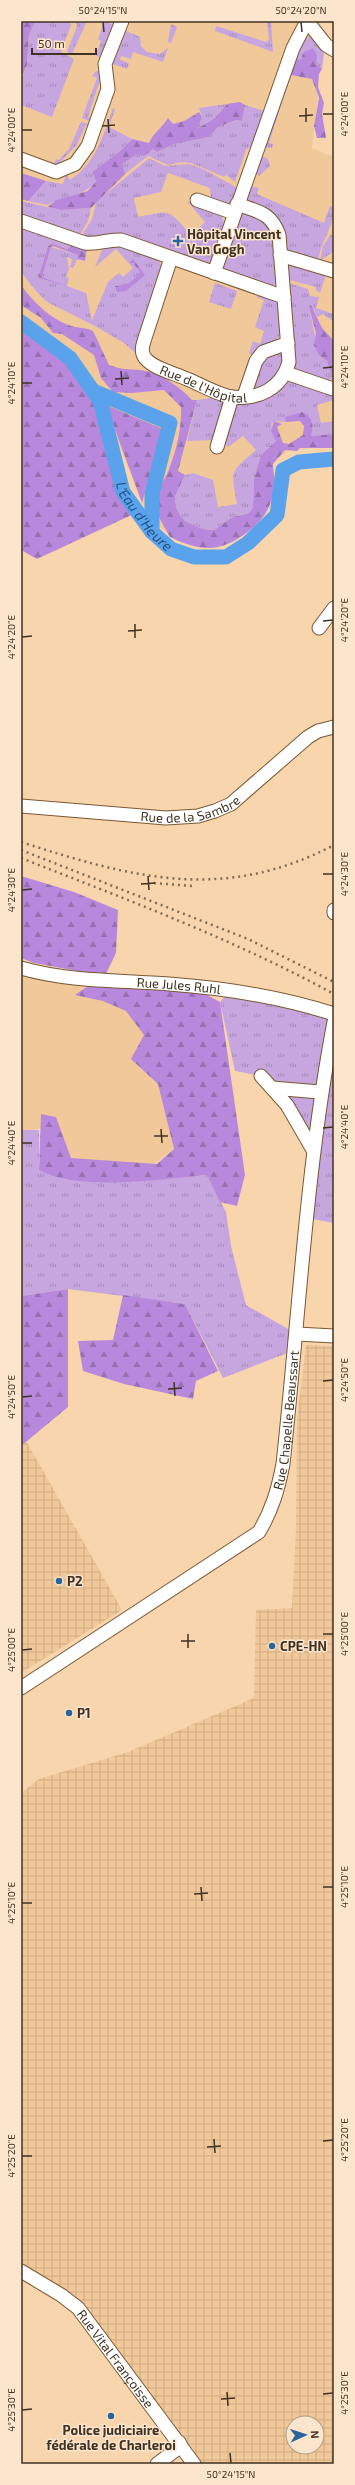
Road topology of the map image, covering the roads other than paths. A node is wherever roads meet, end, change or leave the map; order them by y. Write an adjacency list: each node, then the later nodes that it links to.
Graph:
1 (122, 21): 4 (street)
2 (307, 21): 3 (street); 6 (street)
3 (334, 50)
4 (21, 159)
5 (197, 200): 6 (street)
6 (236, 209): 8 (street); 11 (street)
7 (21, 221): 9 (street)
8 (280, 254): 10 (street); 12 (street)
9 (171, 258): 11 (street); 16 (street, Rue de l'Hôpital)
10 (334, 271)
11 (214, 273): 12 (street)
12 (284, 298): 13 (street)
13 (288, 343): 14 (street); 16 (street)
14 (286, 373): 15 (street); 16 (street, Rue de l'Hôpital)
15 (333, 389)
16 (238, 397): 17 (street)
17 (217, 446)
18 (334, 608): 19 (street)
19 (319, 628)
20 (334, 727): 21 (street, Rue de la Sambre)
21 (21, 806)
22 (334, 910): 23 (street)
23 (334, 914)
24 (21, 968): 25 (street, Rue Jules Ruhl)
25 (334, 1014)
26 (334, 1022): 29 (street, Rue Chapelle Beaussart)
27 (261, 1076): 28 (street)
28 (272, 1088): 29 (street); 30 (street)
29 (320, 1092): 30 (street, Rue Chapelle Beaussart)
30 (313, 1150): 31 (street, Rue Chapelle Beaussart)
31 (297, 1334): 32 (street); 33 (street, Rue Chapelle Beaussart)
32 (334, 1336)
33 (21, 1688)
34 (21, 2271): 35 (street, Rue Vital Françoisse)
35 (179, 2442): 36 (street); 37 (street, Rue Vital Françoisse)
36 (157, 2464)
37 (194, 2464)

